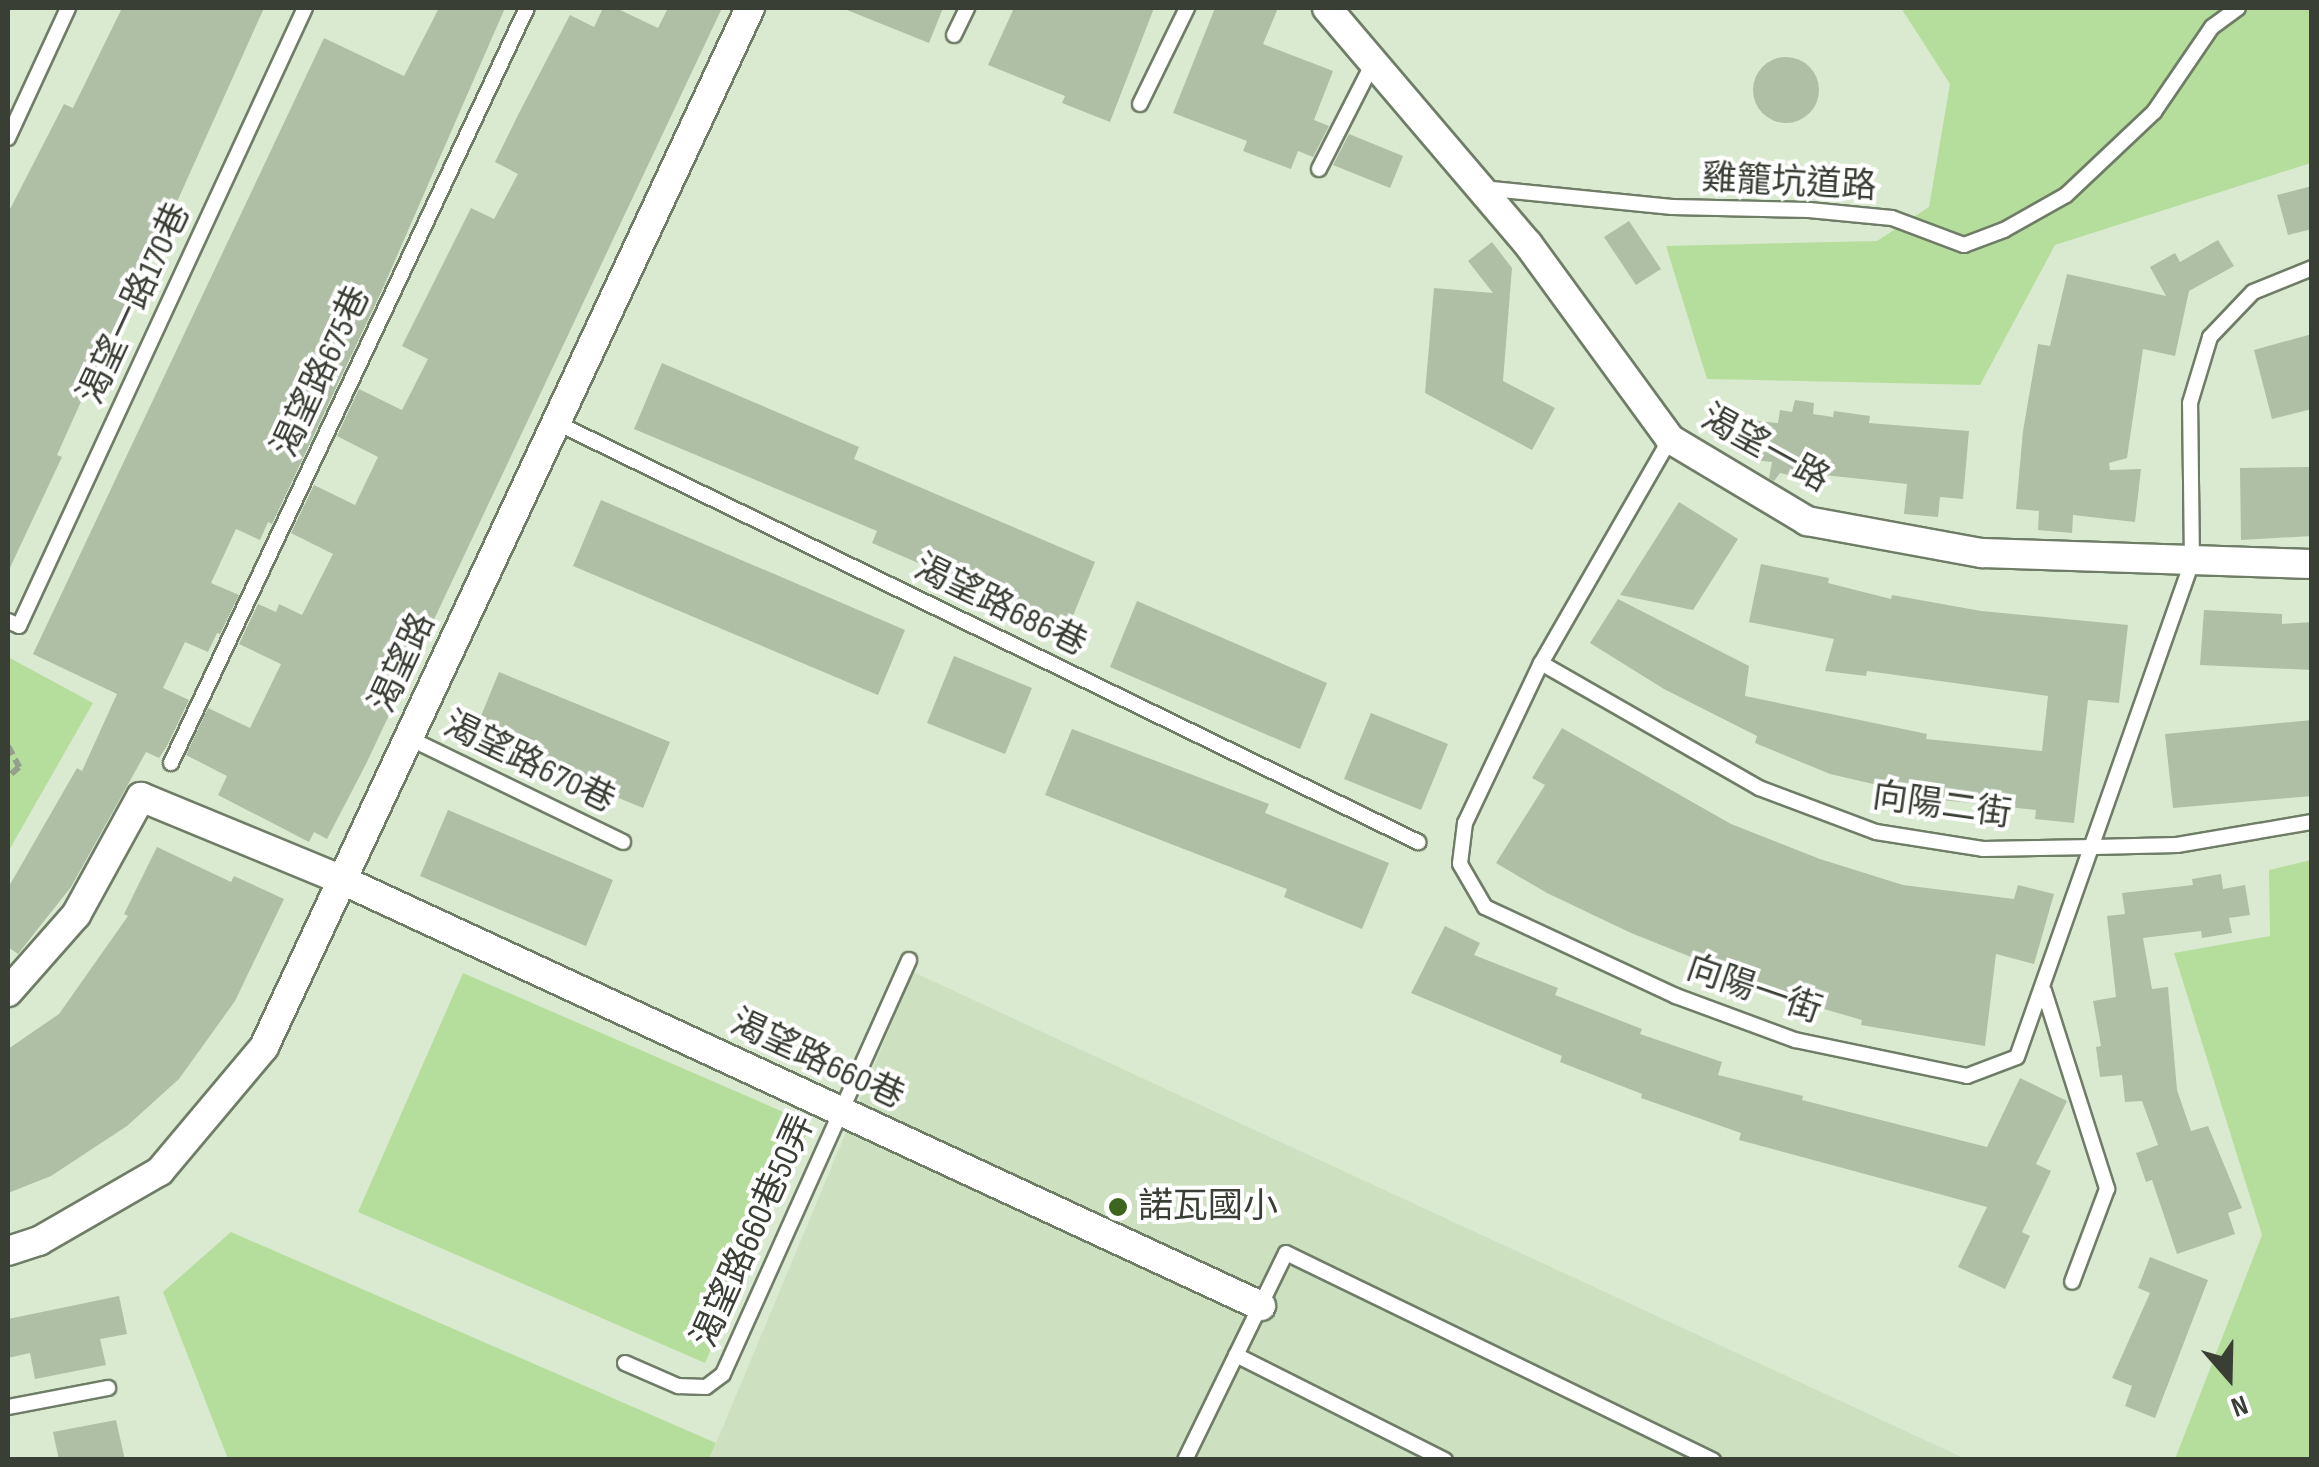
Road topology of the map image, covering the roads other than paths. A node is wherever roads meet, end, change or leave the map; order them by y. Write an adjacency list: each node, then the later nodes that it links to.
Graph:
1 (68, 8): 12 (lane)
2 (305, 8): 20 (lane, 渴望一路170巷)
3 (527, 8): 23 (lane, 渴望路675巷)
4 (750, 8): 16 (street, 渴望路)
5 (966, 8): 9 (lane)
6 (1187, 8): 11 (lane)
7 (1327, 8): 10 (street, 渴望一路)
8 (2238, 8): 14 (lane, 雞籠坑道路)
9 (954, 34)
10 (1372, 62): 13 (lane); 14 (street, 渴望一路)
11 (1140, 104)
12 (8, 138)
13 (1319, 170)
14 (1476, 188): 17 (street, 渴望一路)
15 (2312, 268): 18 (lane, 向陽一街)
16 (557, 423): 22 (street, 渴望路); 26 (lane, 渴望路686巷)
17 (1670, 438): 18 (street, 渴望一路); 21 (lane, 向陽一街)
18 (2192, 562): 19 (street, 渴望一路); 27 (lane, 向陽一街)
19 (2312, 564)
20 (13, 623)
21 (1542, 663): 27 (lane, 向陽二街); 30 (lane, 向陽一街)
22 (409, 738): 25 (lane, 渴望路670巷); 28 (street, 渴望路)
23 (172, 763)
24 (2312, 822): 27 (lane, 向陽二街)
25 (623, 842)
26 (1418, 842)
27 (2094, 847): 30 (lane, 向陽一街)
28 (342, 880): 31 (street, 渴望路660巷); 32 (street, 渴望路660巷); 33 (street, 渴望路)
29 (909, 960): 32 (lane, 渴望路660巷50弄)
30 (2044, 991): 34 (lane)
31 (8, 992)
32 (840, 1112): 35 (street, 渴望路660巷); 37 (lane, 渴望路660巷50弄)
33 (8, 1251)
34 (2072, 1282)
35 (1260, 1306): 36 (lane); 42 (lane)
36 (1236, 1354): 40 (lane); 41 (lane)
37 (625, 1362)
38 (108, 1388): 39 (lane)
39 (8, 1406)
40 (1185, 1460)
41 (1446, 1460)
42 (1713, 1460)

